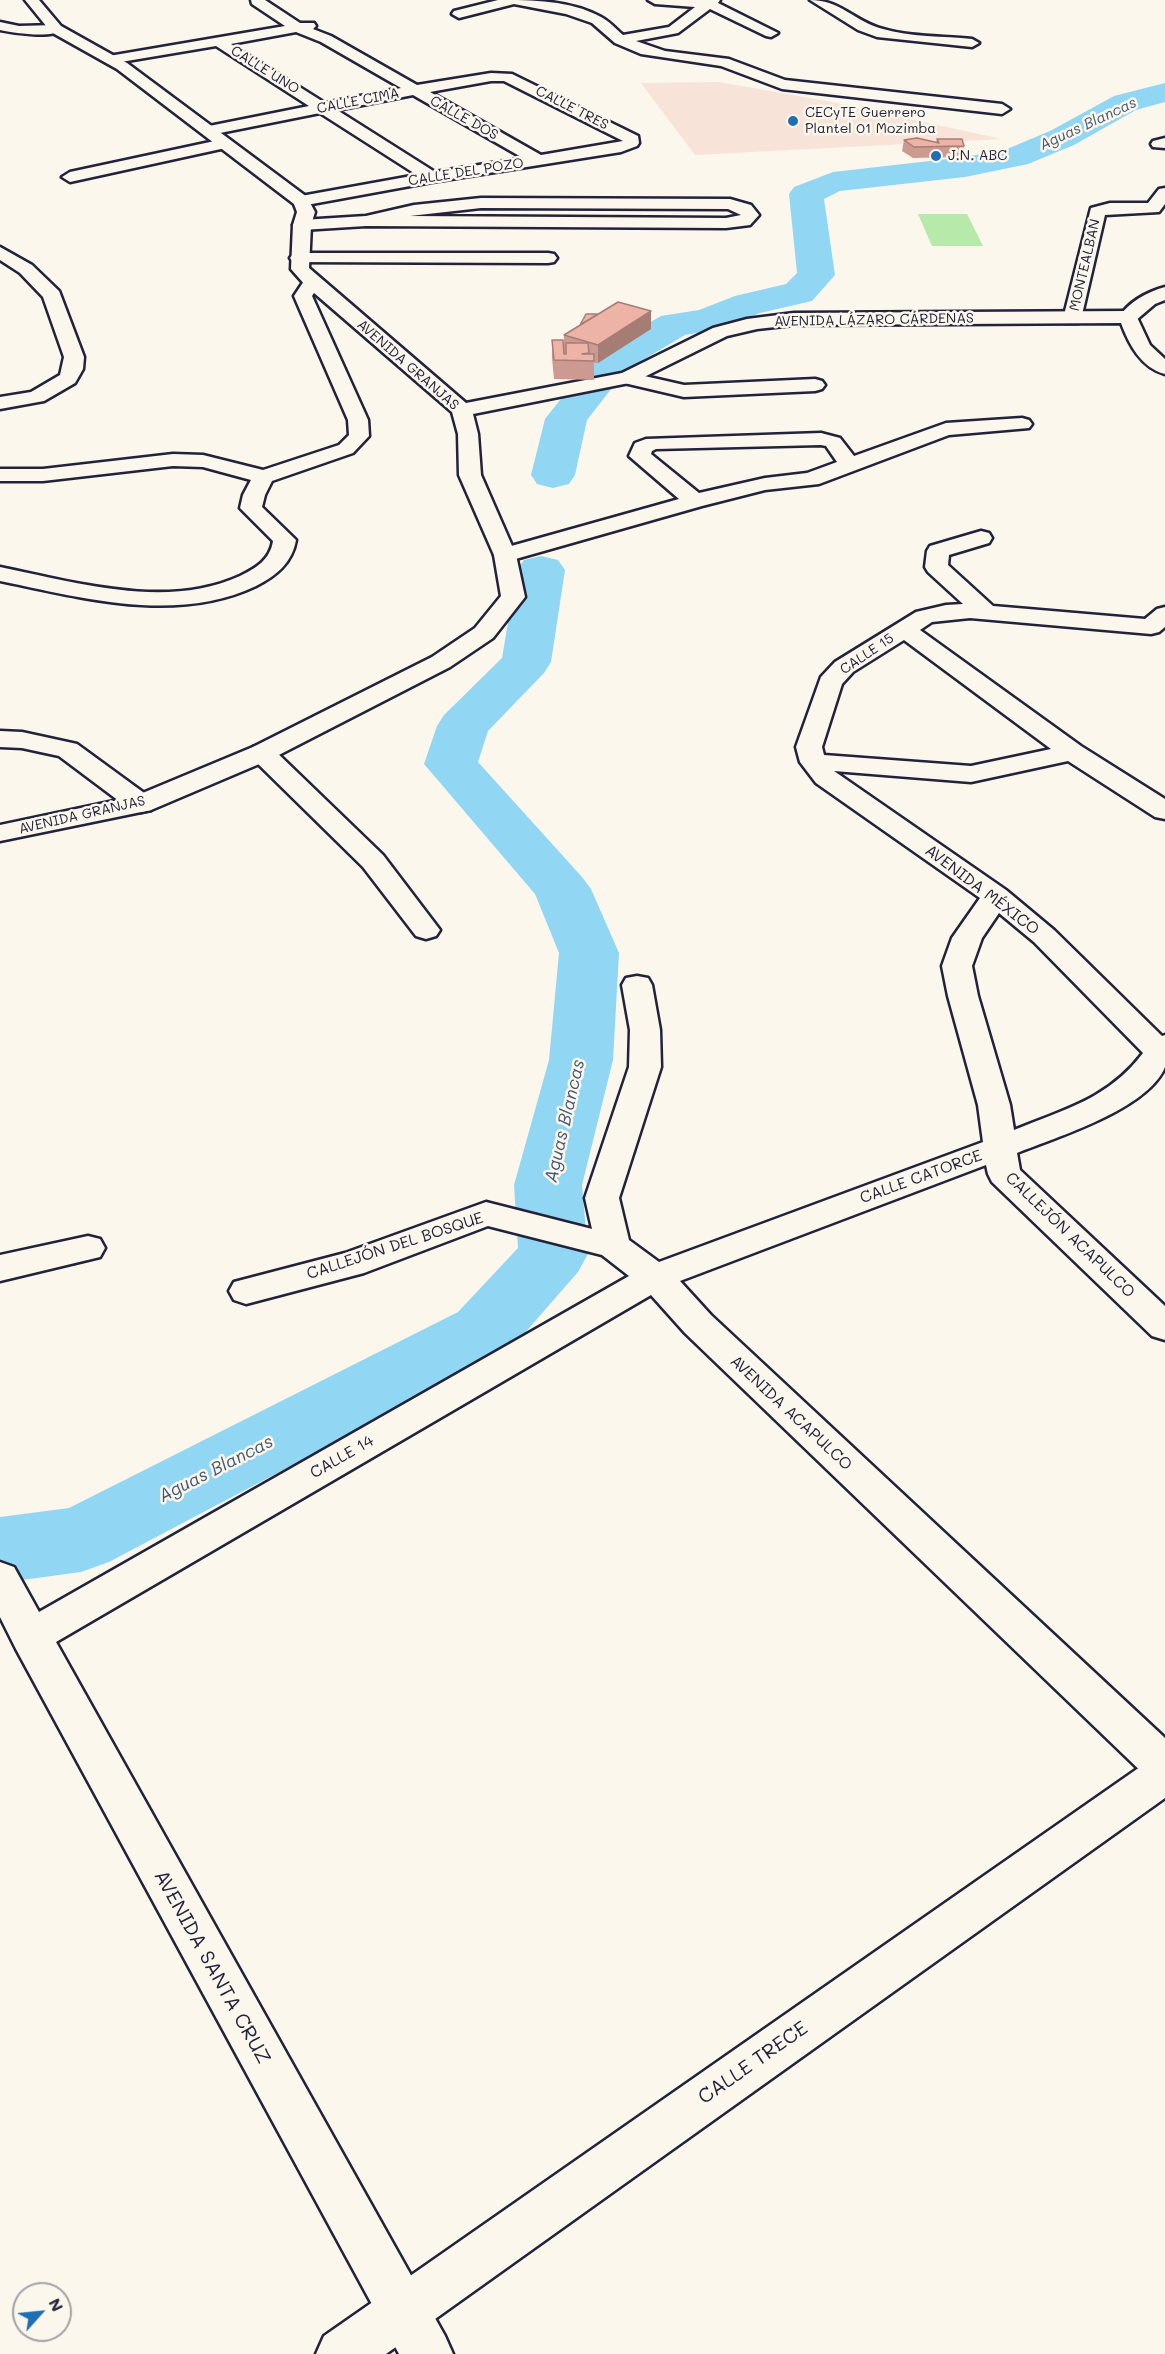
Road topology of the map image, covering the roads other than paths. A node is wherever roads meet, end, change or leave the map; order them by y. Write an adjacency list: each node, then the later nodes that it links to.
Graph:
1 (32, 0): 10 (street)
2 (263, 0): 11 (street)
3 (272, 0): 11 (street)
4 (514, 0): 8 (street); 13 (street)
5 (655, 0): 7 (street)
6 (817, 0): 14 (street)
7 (712, 2): 12 (street); 13 (street)
8 (459, 14)
9 (0, 26): 10 (street)
10 (56, 29): 16 (street)
11 (313, 32): 15 (street); 18 (street, CALLE DOS)
12 (771, 33)
13 (620, 40): 20 (street)
14 (972, 43)
15 (224, 45): 16 (street); 19 (street, CALLE UNO)
16 (116, 63): 21 (street)
17 (507, 77): 18 (street, CALLE CIMA); 22 (street, CALLE TRES)
18 (414, 90): 19 (street, CALLE CIMA); 24 (street, CALLE DOS)
19 (326, 108): 21 (street, CALLE CIMA); 26 (street, CALLE UNO)
20 (1002, 109)
21 (210, 130): 23 (street)
22 (631, 143): 24 (street, CALLE DEL POZO)
23 (224, 144): 25 (street); 28 (street)
24 (540, 161): 26 (street, CALLE DEL POZO)
25 (70, 177)
26 (432, 177): 28 (street, CALLE DEL POZO)
27 (1165, 193): 37 (street, MONTEALBAN)
28 (301, 201): 30 (street)
29 (366, 220): 29 (street); 30 (street)
30 (302, 225): 32 (street)
31 (0, 252): 41 (street)
32 (299, 258): 33 (street); 34 (street, AVENIDA GRANJAS)
33 (548, 258)
34 (312, 282): 42 (street, AVENIDA GRANJAS); 46 (street)
35 (1165, 293): 36 (street)
36 (1128, 317): 37 (street, AVENIDA LÁZARO CÁRDENAS); 38 (street)
37 (1072, 319): 39 (street, AVENIDA LÁZARO CÁRDENAS)
38 (1165, 368)
39 (627, 378): 40 (street); 42 (street, AVENIDA LÁZARO CÁRDENAS)
40 (815, 385)
41 (0, 403)
42 (462, 410): 49 (street, AVENIDA GRANJAS)
43 (1022, 424): 44 (street)
44 (851, 466): 47 (street); 47 (street)
45 (0, 475): 46 (street)
46 (264, 477): 50 (street)
47 (695, 501): 49 (street)
48 (981, 537): 51 (street)
49 (505, 555): 55 (street, AVENIDA GRANJAS)
50 (0, 574)
51 (986, 612): 52 (street, CALLE 15); 53 (street, CALLE 15)
52 (1160, 625)
53 (904, 629): 56 (street); 57 (street, CALLE 15)
54 (0, 739): 58 (street)
55 (262, 753): 58 (street, AVENIDA GRANJAS); 62 (street)
56 (1072, 753): 57 (street); 59 (street)
57 (813, 762): 61 (street, AVENIDA MÉXICO)
58 (141, 804): 60 (street, AVENIDA GRANJAS)
59 (1165, 811)
60 (0, 833)
61 (996, 896): 64 (street, AVENIDA MÉXICO); 65 (street, CALLEJÓN ACAPULCO)
62 (426, 930)
63 (638, 985): 66 (street)
64 (1163, 1051): 65 (street, CALLE CATORCE)
65 (1001, 1147): 69 (street, CALLE CATORCE); 71 (street, CALLEJÓN ACAPULCO)
66 (612, 1246): 69 (street, AVENIDA ACAPULCO); 70 (street, CALLEJÓN DEL BOSQUE)
67 (88, 1248): 68 (street)
68 (0, 1268)
69 (655, 1277): 73 (street, CALLE 14); 74 (street, AVENIDA ACAPULCO)
70 (246, 1291)
71 (1165, 1327)
72 (1, 1581): 73 (street, AVENIDA SANTA CRUZ)
73 (30, 1637): 76 (street, AVENIDA SANTA CRUZ)
74 (1165, 1766)
75 (1165, 1774): 76 (street, CALLE TRECE)
76 (402, 2310): 77 (street, CALLE TRECE); 78 (street, AVENIDA SANTA CRUZ)
77 (342, 2354)
78 (427, 2354)

